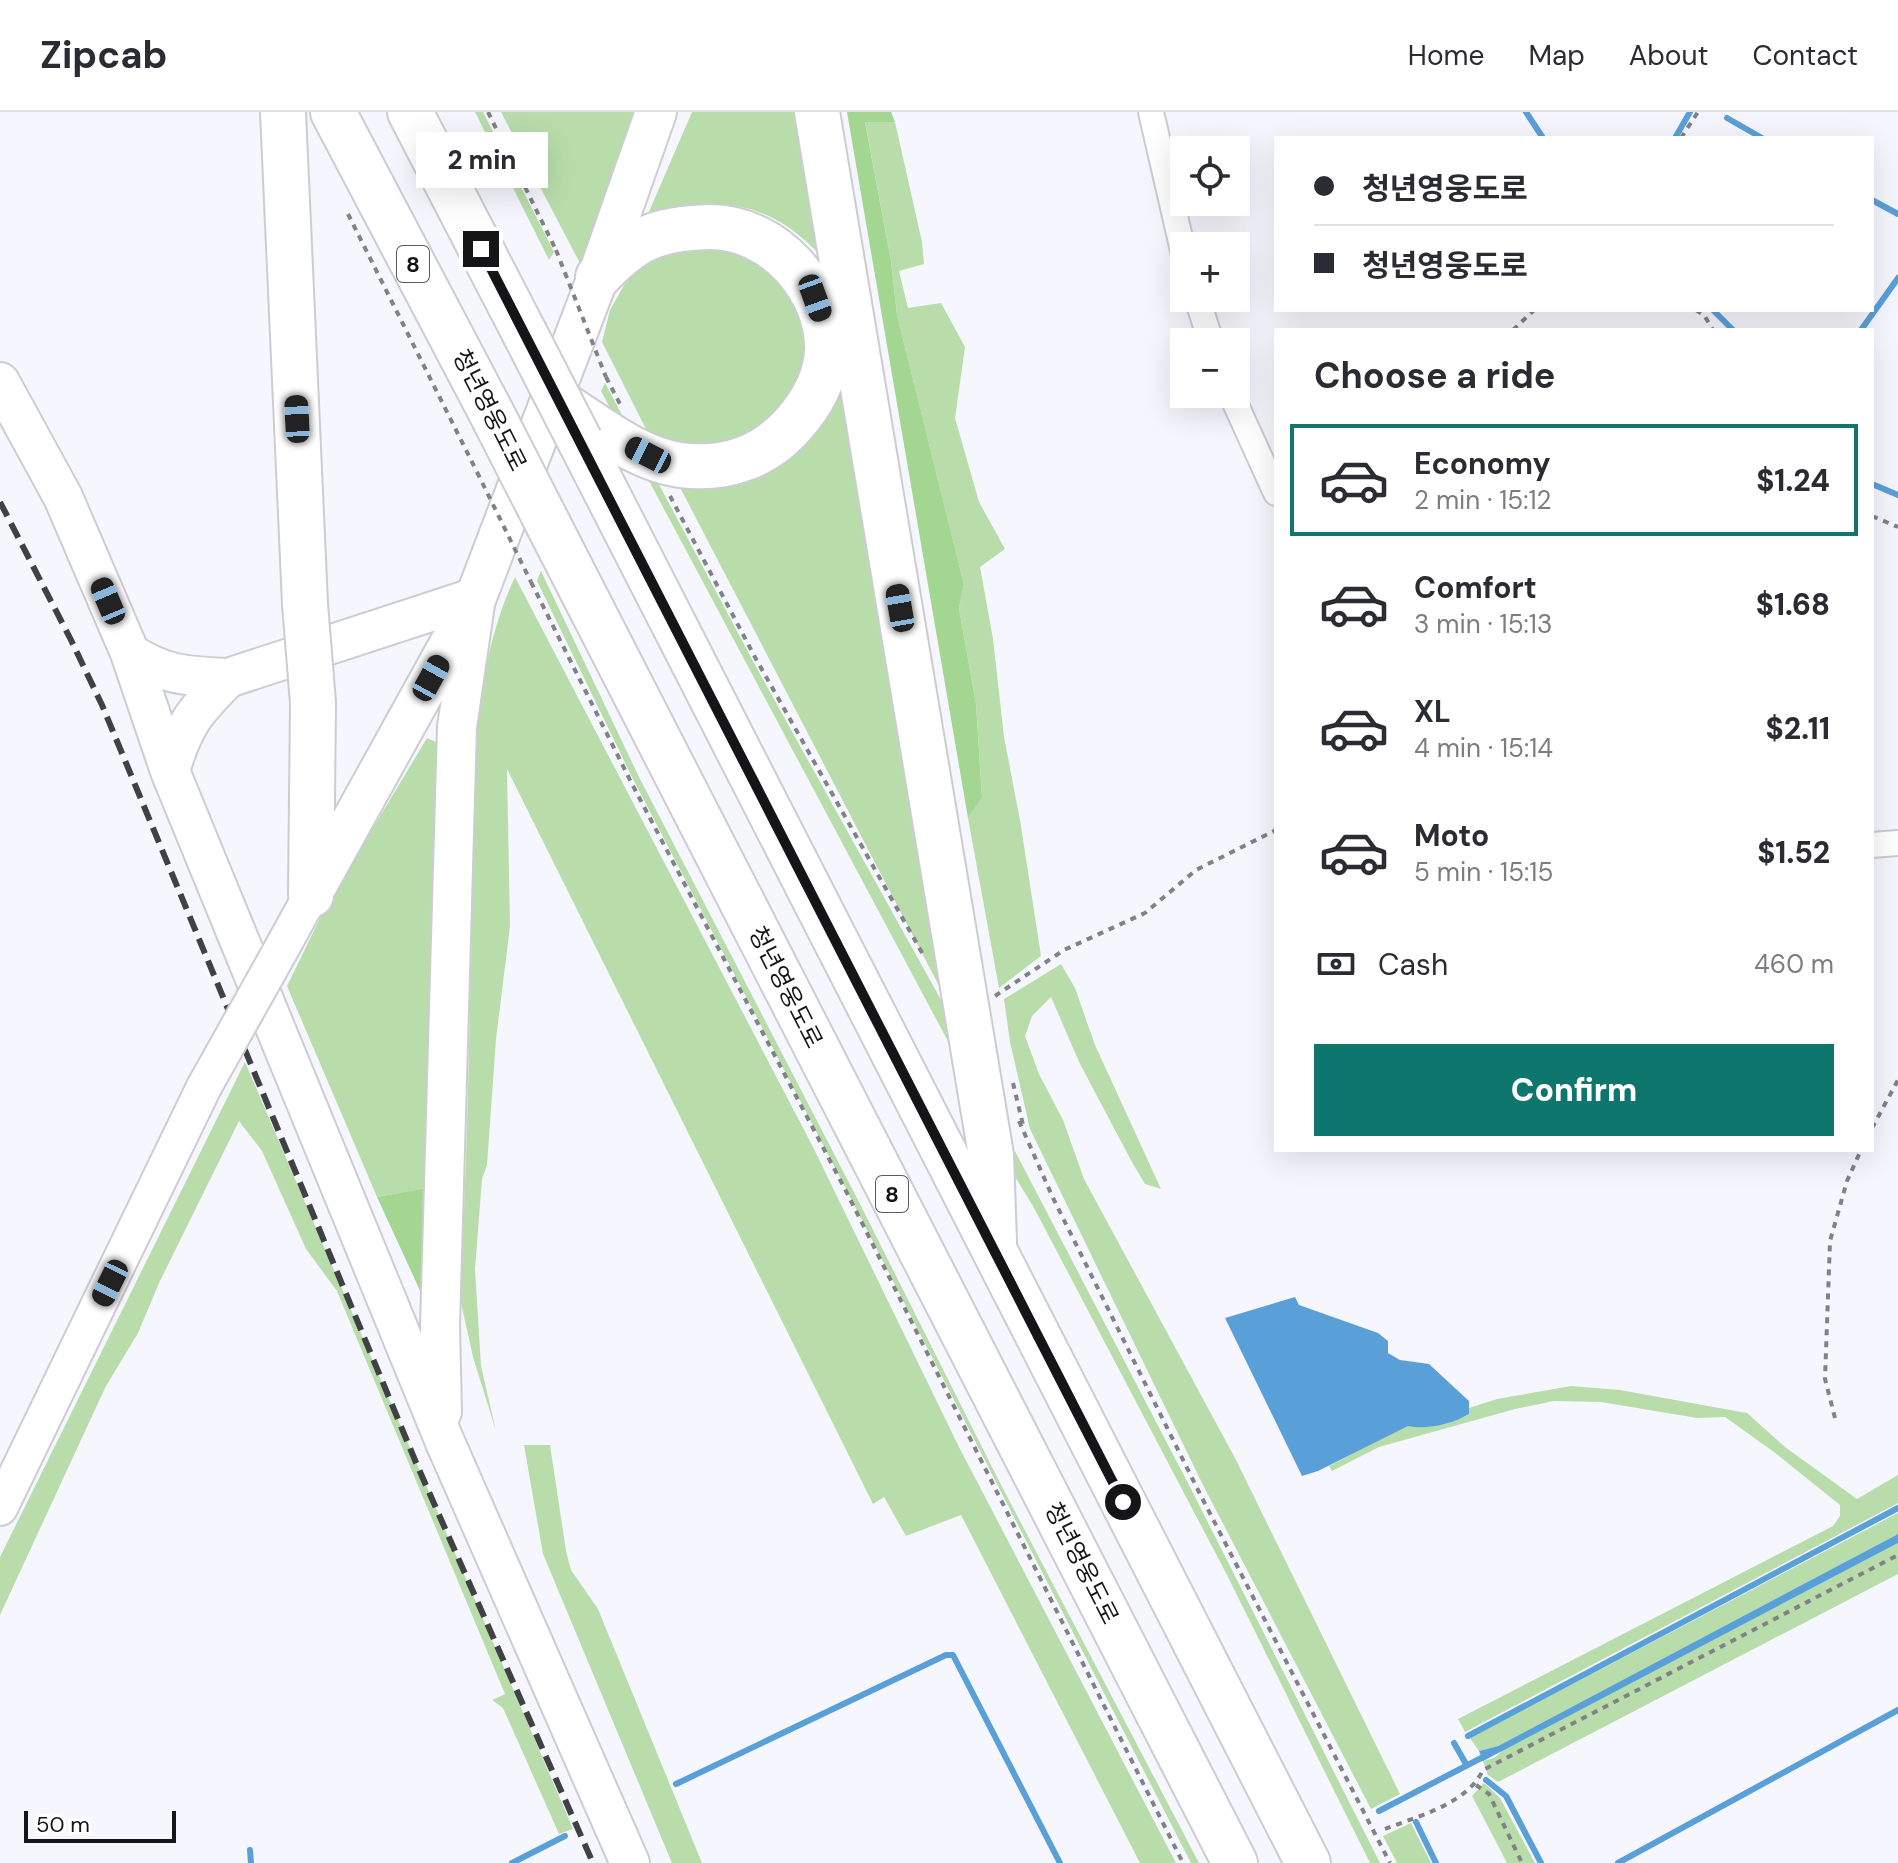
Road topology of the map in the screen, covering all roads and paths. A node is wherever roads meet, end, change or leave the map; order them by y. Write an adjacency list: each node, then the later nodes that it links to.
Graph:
1 (283, 112): 31 (highway, bridge)
2 (333, 112): 45 (highway, 청년영웅도로 / 8, bridge)
3 (410, 112): 20 (highway, bridge)
4 (488, 112): 17 (path, bridge)
5 (656, 112): 12 (highway)
6 (817, 112): 36 (highway)
7 (1151, 112): 11 (street)
8 (1698, 112): 9 (path)
9 (1682, 136)
10 (346, 209): 44 (path, bridge)
11 (1179, 232)
12 (598, 277): 20 (highway); 24 (highway)
13 (1532, 312): 15 (path)
14 (1698, 312): 16 (path)
15 (1515, 328)
16 (1711, 328)
17 (606, 377)
18 (0, 382): 25 (main road)
19 (1237, 408): 21 (street)
20 (576, 421): 36 (highway)
21 (1274, 489)
22 (1874, 517): 23 (path)
23 (1898, 527)
24 (476, 597): 26 (main road); 31 (highway); 38 (main road)
25 (130, 653): 26 (main road); 27 (main road)
26 (228, 678): 27 (main road)
27 (170, 771): 38 (main road)
28 (1274, 831): 32 (path)
29 (1898, 843): 30 (street)
30 (1874, 845)
31 (311, 895): 39 (main road, bridge)
32 (995, 996)
33 (1898, 1080): 34 (path)
34 (1874, 1124)
35 (1860, 1152): 37 (path)
36 (994, 1253): 46 (highway)
37 (1835, 1418)
38 (445, 1442): 43 (main road)
39 (0, 1508)
40 (1898, 1555): 41 (path)
41 (1476, 1785): 42 (path); 47 (path)
42 (1385, 1829)
43 (630, 1863)
44 (1183, 1863)
45 (1235, 1863)
46 (1308, 1863)
47 (1522, 1863)

